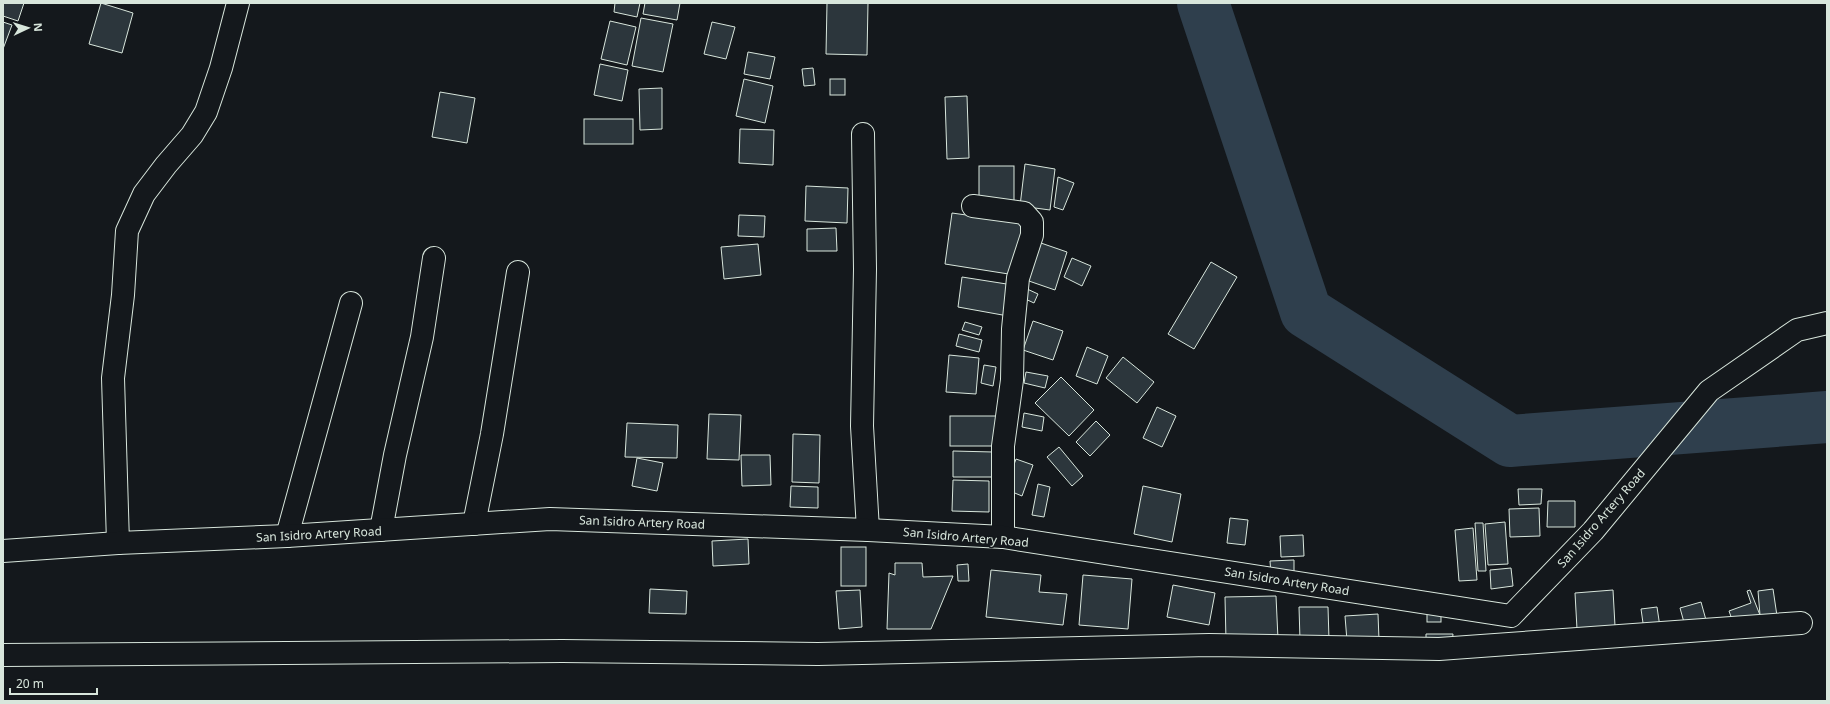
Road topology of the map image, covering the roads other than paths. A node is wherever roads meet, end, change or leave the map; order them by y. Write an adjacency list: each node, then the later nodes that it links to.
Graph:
1 (238, 3): 13 (street)
2 (863, 134): 10 (street)
3 (973, 206): 12 (street)
4 (434, 258): 9 (street)
5 (518, 272): 8 (street)
6 (351, 303): 11 (street)
7 (1827, 323): 15 (street, San Isidro Artery Road)
8 (474, 524): 9 (street, San Isidro Artery Road); 10 (street, San Isidro Artery Road)
9 (381, 530): 11 (street, San Isidro Artery Road)
10 (868, 530): 12 (street, San Isidro Artery Road)
11 (287, 536): 13 (street, San Isidro Artery Road)
12 (1003, 537): 15 (street, San Isidro Artery Road)
13 (118, 543): 14 (street, San Isidro Artery Road)
14 (3, 551)
15 (1511, 616): 17 (street)
16 (1801, 623): 17 (street)
17 (1513, 644): 18 (street)
18 (3, 654)

